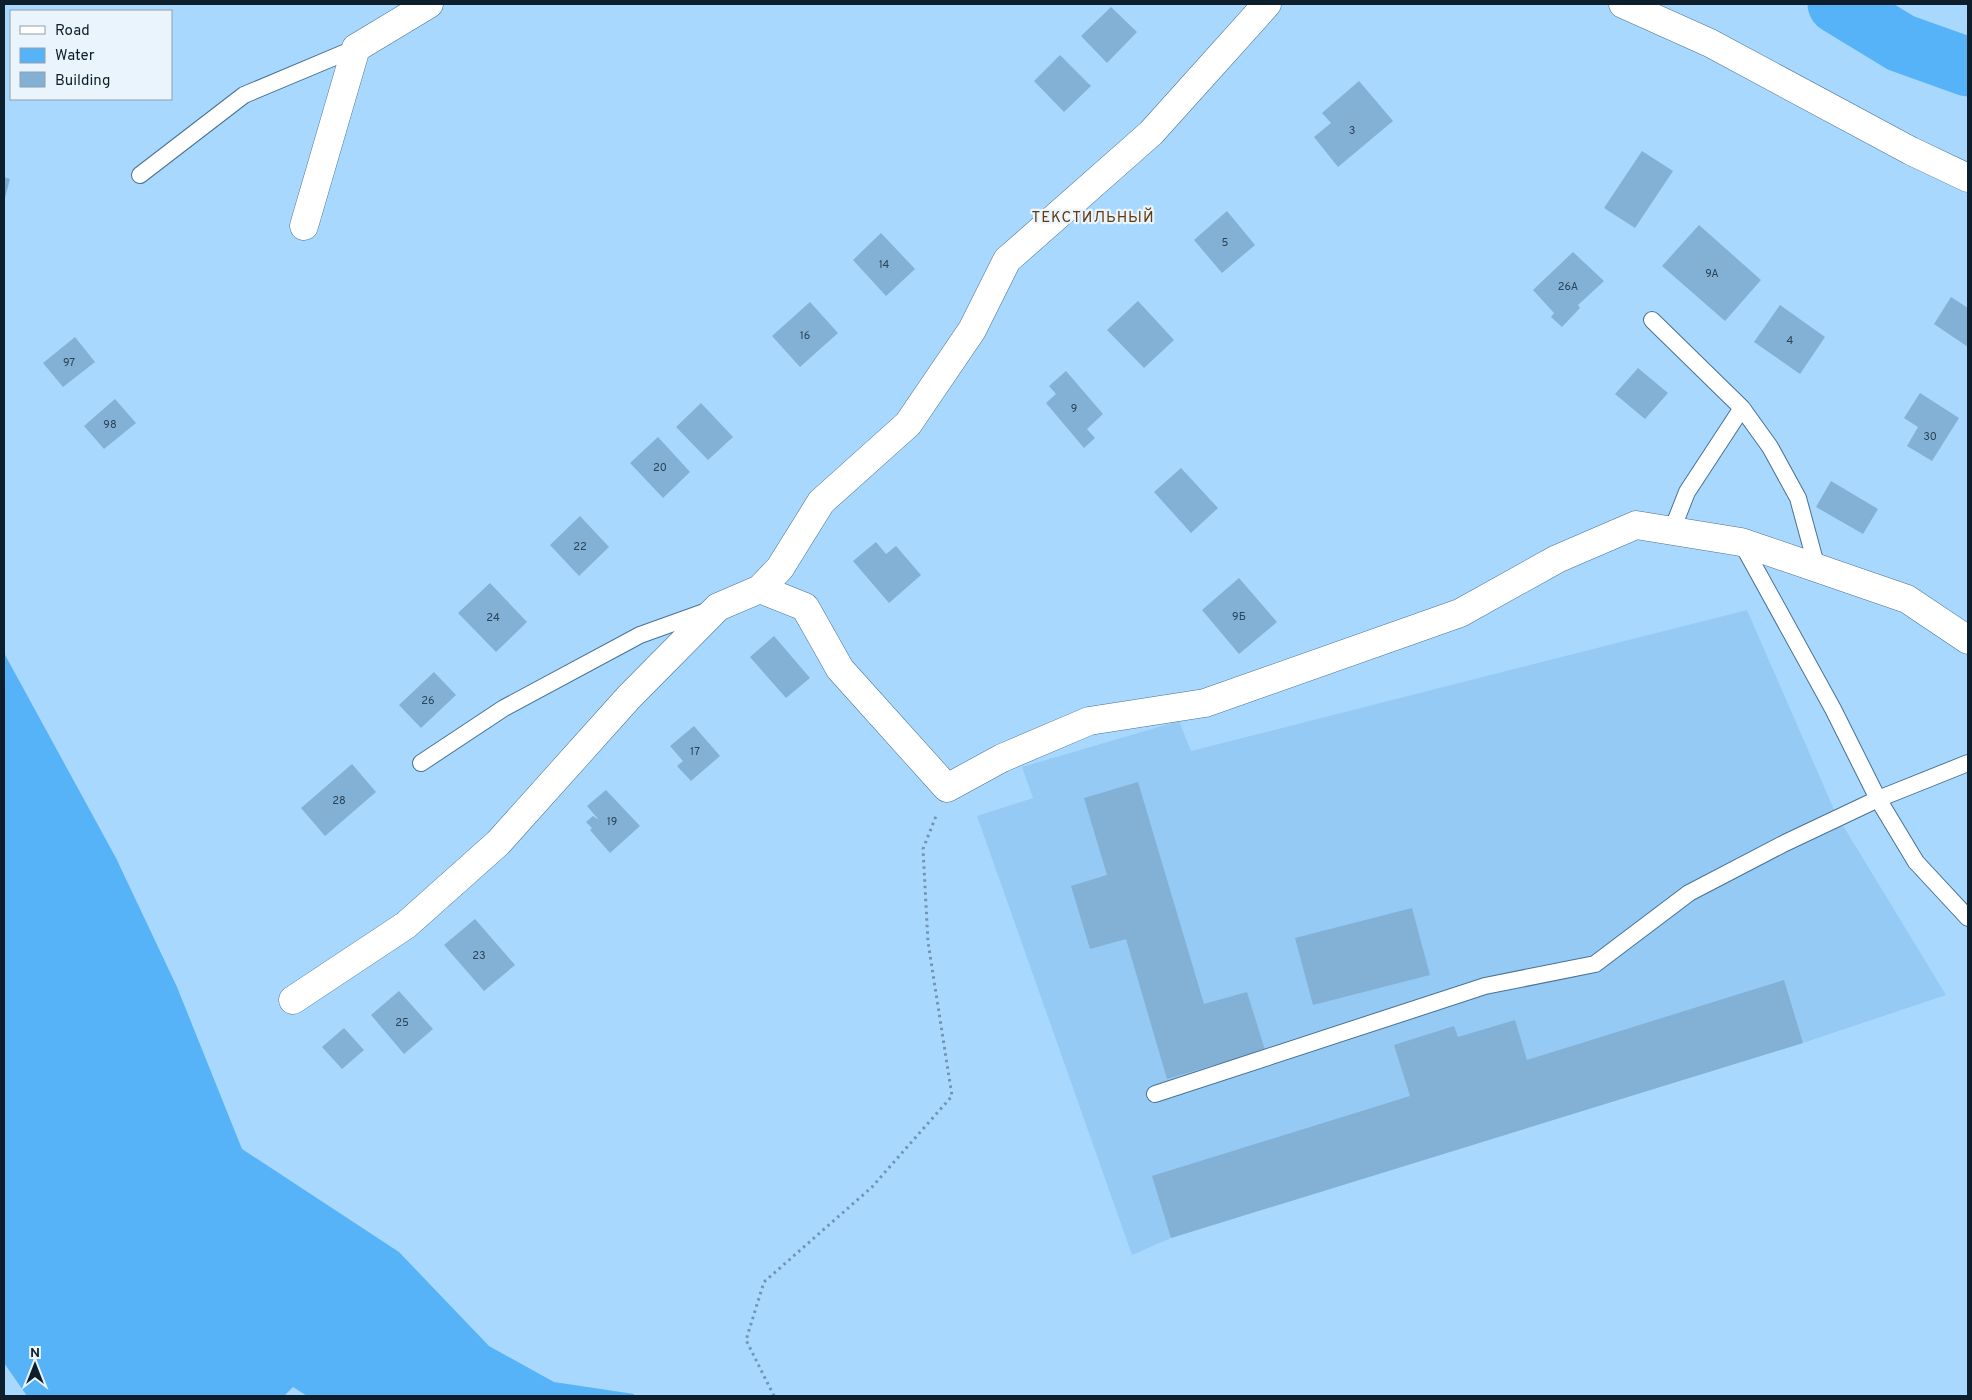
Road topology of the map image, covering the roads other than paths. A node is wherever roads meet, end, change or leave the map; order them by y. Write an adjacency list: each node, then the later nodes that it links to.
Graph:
1 (429, 4): 4 (street)
2 (1267, 4): 13 (street)
3 (1623, 4): 6 (street)
4 (356, 48): 5 (lane); 7 (street)
5 (140, 175)
6 (1968, 178)
7 (304, 226)
8 (1652, 320): 9 (lane)
9 (1742, 408): 10 (lane); 12 (lane)
10 (1672, 530): 11 (street); 13 (street)
11 (1741, 542): 12 (street); 18 (lane)
12 (1817, 568): 15 (street)
13 (760, 590): 14 (street)
14 (718, 607): 16 (lane); 20 (street)
15 (1968, 640)
16 (421, 762)
17 (1968, 763): 18 (lane)
18 (1878, 799): 19 (lane); 21 (lane)
19 (1968, 918)
20 (293, 1000)
21 (1155, 1094)

